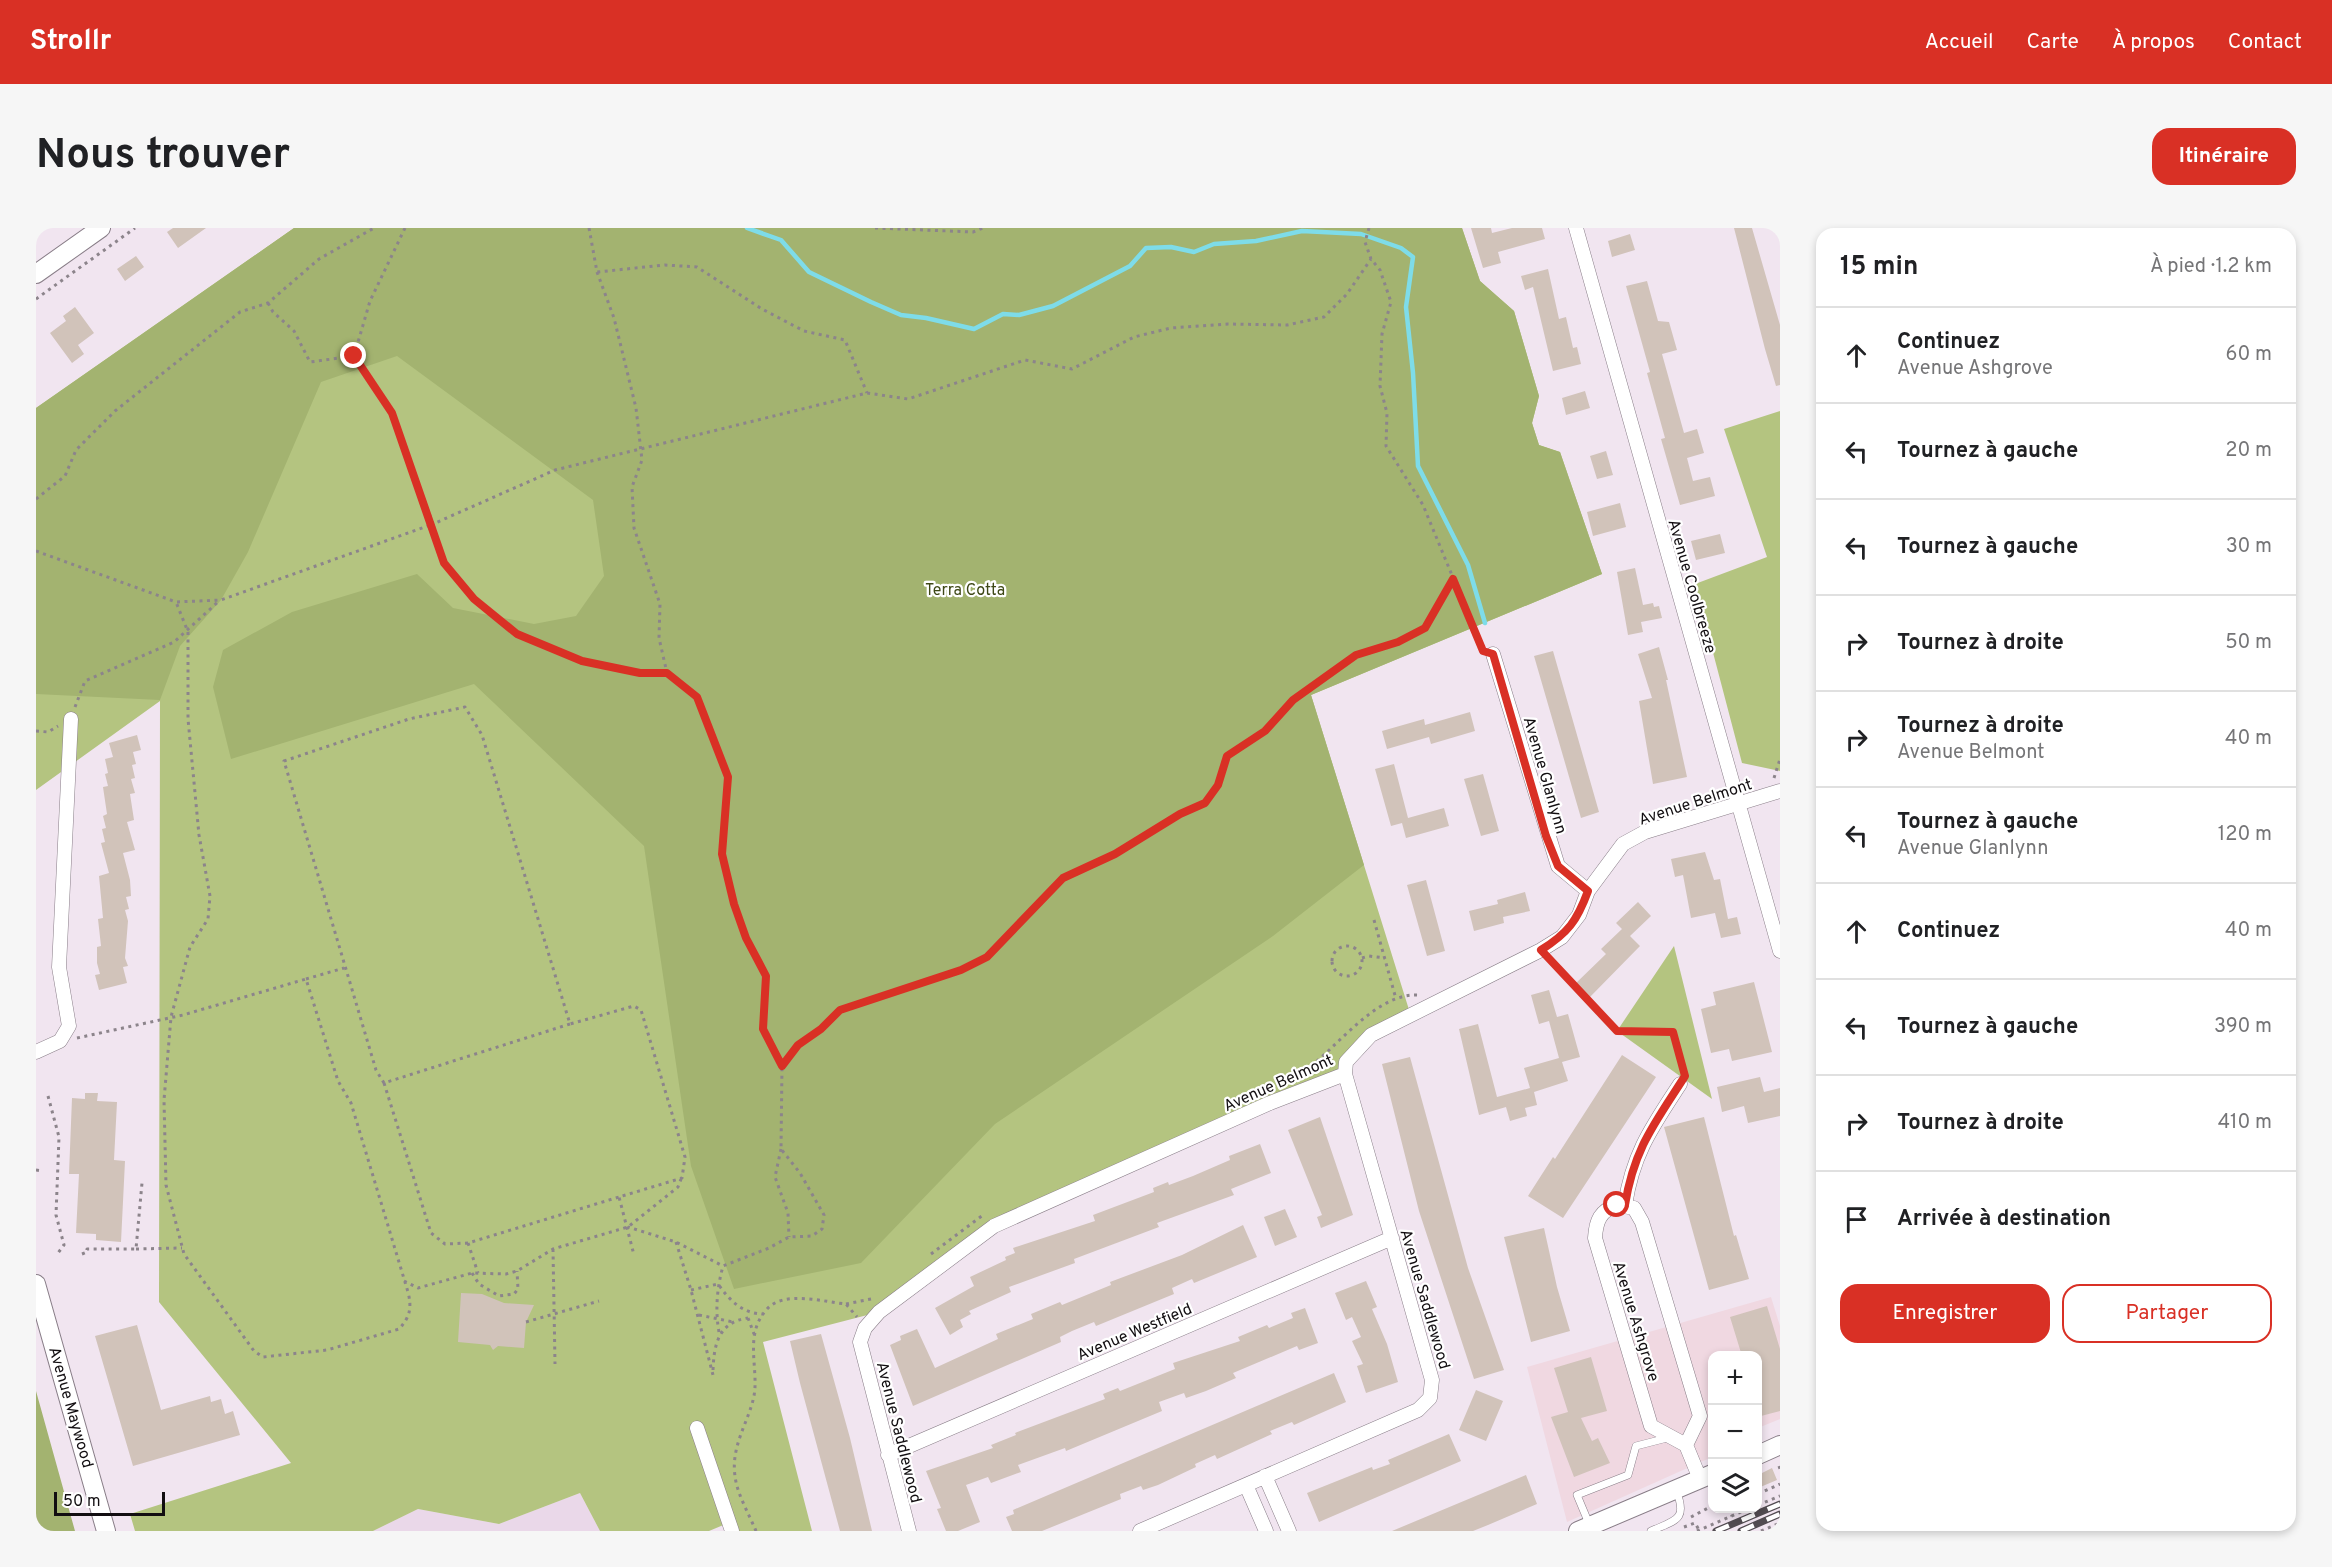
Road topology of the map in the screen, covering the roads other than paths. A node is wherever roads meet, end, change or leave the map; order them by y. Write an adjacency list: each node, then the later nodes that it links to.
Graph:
1 (101, 228): 3 (street)
2 (1576, 228): 7 (street, Avenue Coolbreeze)
3 (36, 274)
4 (1493, 654): 8 (street, Avenue Glanlynn)
5 (70, 718): 10 (street)
6 (1777, 787): 7 (street, Avenue Belmont)
7 (1737, 803): 8 (street, Avenue Belmont); 9 (street, Avenue Coolbreeze)
8 (1588, 891): 11 (street, Avenue Belmont)
9 (1780, 951)
10 (36, 1052)
11 (1345, 1074): 14 (street, Avenue Saddlewood); 16 (street, Avenue Belmont)
12 (1680, 1084): 13 (street)
13 (1625, 1205): 18 (street, Avenue Ashgrove); 19 (street, Avenue Ashgrove)
14 (1392, 1238): 22 (street, Avenue Westfield); 23 (street, Avenue Saddlewood)
15 (36, 1284): 28 (street, Avenue Maywood)
16 (860, 1342): 22 (street, Avenue Saddlewood)
17 (697, 1428): 29 (street)
18 (1672, 1437): 19 (street, Avenue Ashgrove); 27 (lane)
19 (1686, 1445): 24 (street)
20 (1780, 1445): 21 (street)
21 (1762, 1453)
22 (888, 1455): 30 (street, Avenue Saddlewood)
23 (1265, 1476): 25 (street, Avenue Saddlewood); 33 (street)
24 (1706, 1477): 26 (street)
25 (1246, 1485): 31 (street, Avenue Saddlewood); 32 (street)
26 (1676, 1490): 27 (street); 34 (lane)
27 (1584, 1528)
28 (106, 1531)
29 (732, 1531)
30 (909, 1531)
31 (1140, 1531)
32 (1266, 1531)
33 (1289, 1531)
34 (1651, 1531)

